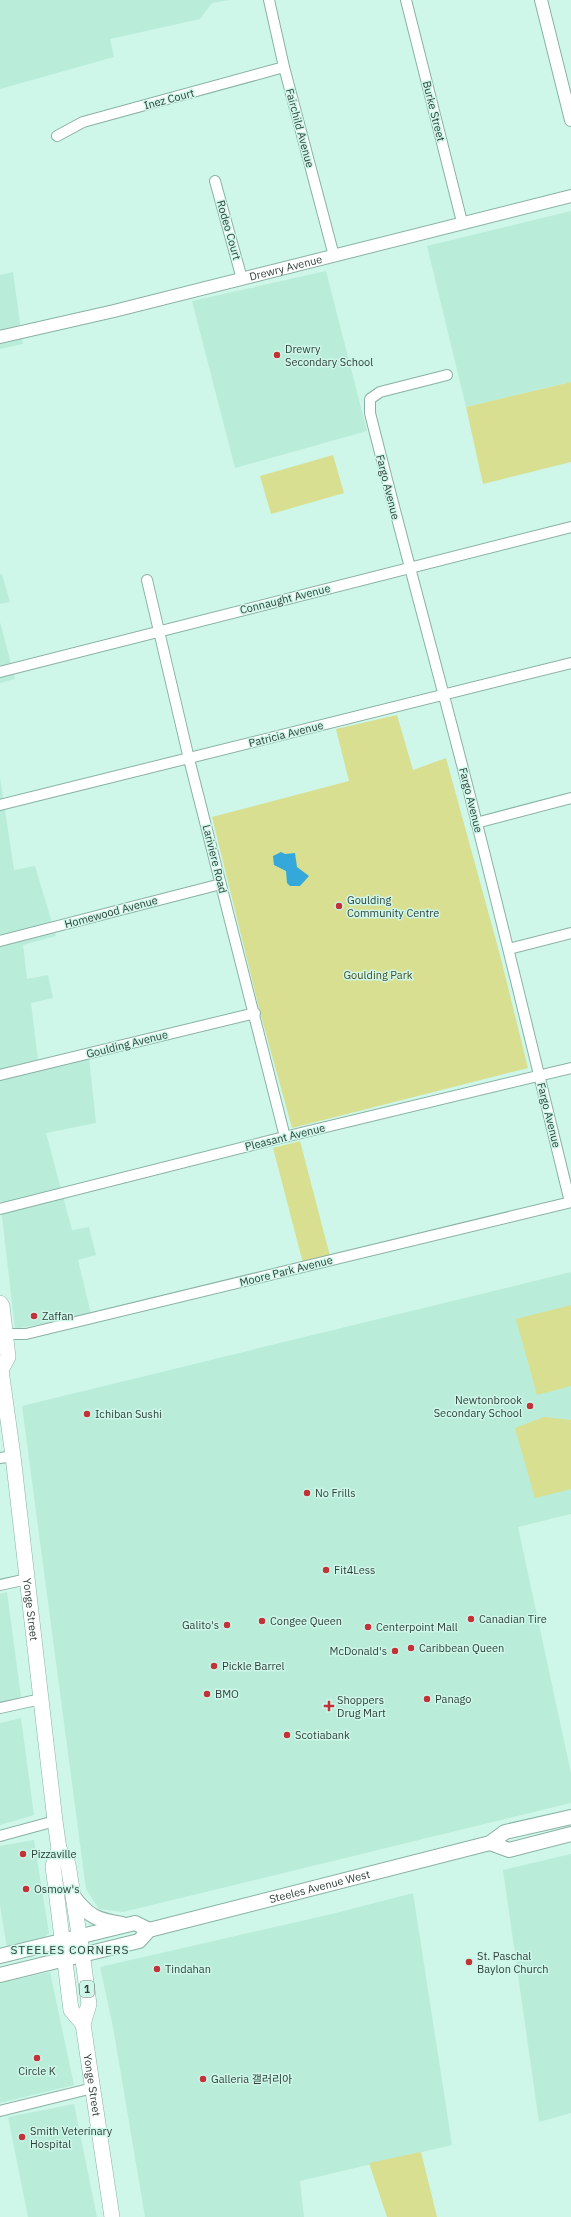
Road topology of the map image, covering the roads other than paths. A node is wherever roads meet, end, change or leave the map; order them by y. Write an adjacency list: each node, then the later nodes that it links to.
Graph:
1 (269, 0): 4 (street, Fairchild Avenue)
2 (406, 0): 9 (street, Burke Street)
3 (541, 0): 5 (street)
4 (284, 67): 6 (street, Inez Court); 10 (street, Fairchild Avenue)
5 (571, 120)
6 (57, 136)
7 (215, 181): 11 (street, Rodeo Court)
8 (571, 196): 9 (street, Drewry Avenue)
9 (462, 222): 10 (street, Drewry Avenue)
10 (334, 256): 11 (street, Drewry Avenue)
11 (242, 279): 12 (street, Drewry Avenue)
12 (0, 337)
13 (446, 375): 15 (street, Fargo Avenue)
14 (571, 527): 15 (street, Connaught Avenue)
15 (408, 568): 17 (street, Connaught Avenue); 20 (street, Fargo Avenue)
16 (147, 580): 17 (street, Lariviere Road)
17 (158, 631): 19 (street, Connaught Avenue); 21 (street, Lariviere Road)
18 (571, 663): 20 (street, Patricia Avenue)
19 (0, 672)
20 (443, 695): 21 (street, Patricia Avenue); 24 (street, Fargo Avenue)
21 (189, 759): 23 (street, Patricia Avenue); 25 (street, Lariviere Road)
22 (571, 798): 24 (street)
23 (0, 805)
24 (476, 823): 28 (street, Fargo Avenue)
25 (221, 884): 27 (street, Homewood Avenue); 29 (street, Lariviere Road)
26 (571, 933): 28 (street)
27 (0, 941)
28 (509, 949): 32 (street, Fargo Avenue)
29 (255, 1013): 31 (street, Goulding Avenue); 33 (street, Lariviere Road)
30 (571, 1068): 32 (street, Pleasant Avenue)
31 (0, 1075)
32 (539, 1076): 33 (street, Pleasant Avenue); 34 (street, Fargo Avenue)
33 (285, 1137): 35 (street, Pleasant Avenue)
34 (571, 1202): 37 (street, Moore Park Avenue)
35 (0, 1209)
36 (0, 1303): 37 (main road, Yonge Street)
37 (3, 1334): 38 (main road, Yonge Street)
38 (0, 1369): 39 (main road, Yonge Street)
39 (6, 1457): 40 (main road, Yonge Street)
40 (27, 1579): 41 (street); 42 (main road, Yonge Street)
41 (0, 1585)
42 (41, 1699): 43 (street); 45 (main road, Yonge Street)
43 (0, 1708)
44 (571, 1817): 48 (main road, Steeles Avenue West)
45 (55, 1821): 47 (street); 49 (main road, Yonge Street)
46 (571, 1834): 48 (main road)
47 (0, 1836)
48 (490, 1843): 52 (main road, Steeles Avenue West)
49 (59, 1849): 50 (main road, Yonge Street); 54 (main road, Yonge Street)
50 (73, 1896): 51 (main road); 53 (main road, Yonge Street)
51 (126, 1925): 52 (main road); 53 (main road)
52 (149, 1930): 55 (main road, Steeles Avenue West)
53 (80, 1937): 54 (main road); 55 (main road, Yonge Street / 1)
54 (63, 1942): 56 (main road); 57 (main road, Yonge Street / 1)
55 (82, 1953): 57 (main road, Steeles Avenue West); 59 (main road, Yonge Street / 1)
56 (0, 1956)
57 (66, 1958): 58 (main road, Steeles Avenue West); 59 (main road, Yonge Street / 1)
58 (0, 1975)
59 (83, 2024): 60 (main road, Yonge Street / 1)
60 (93, 2088): 61 (street); 62 (main road, Yonge Street / 1)
61 (0, 2111)
62 (112, 2217)

